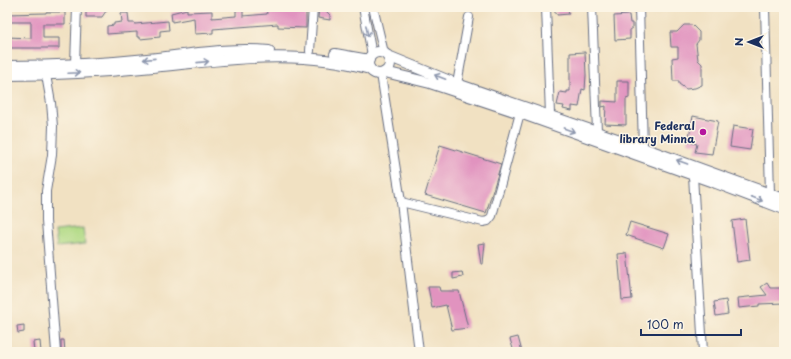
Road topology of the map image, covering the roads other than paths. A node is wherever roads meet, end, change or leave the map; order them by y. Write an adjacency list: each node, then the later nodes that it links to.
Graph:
1 (77, 7): 13 (street)
2 (313, 7): 10 (street)
3 (362, 7): 12 (street, one-way to 12)
4 (373, 7): 11 (street)
5 (546, 7): 20 (street)
6 (592, 7): 21 (street)
7 (639, 7): 22 (street)
8 (765, 7): 24 (street)
9 (469, 17): 18 (street)
10 (310, 51): 12 (main road); 13 (main road, one-way to 13)
11 (386, 55): 12 (main road); 15 (main road); 18 (main road, one-way to 11)
12 (370, 61): 15 (main road); 17 (main road, one-way to 12)
13 (75, 64): 14 (main road)
14 (7, 66)
15 (383, 73): 19 (main road); 26 (street)
16 (7, 74): 17 (main road)
17 (46, 74): 28 (street)
18 (457, 84): 20 (main road)
19 (520, 113): 23 (main road, one-way to 23); 26 (street)
20 (550, 115): 21 (main road)
21 (597, 131): 22 (main road)
22 (643, 148): 24 (main road, one-way to 22)
23 (694, 175): 27 (main road, one-way to 27); 30 (street)
24 (770, 194): 25 (main road)
25 (784, 199)
26 (401, 202): 29 (street)
27 (784, 209)
28 (56, 352)
29 (418, 352)
30 (704, 352)

